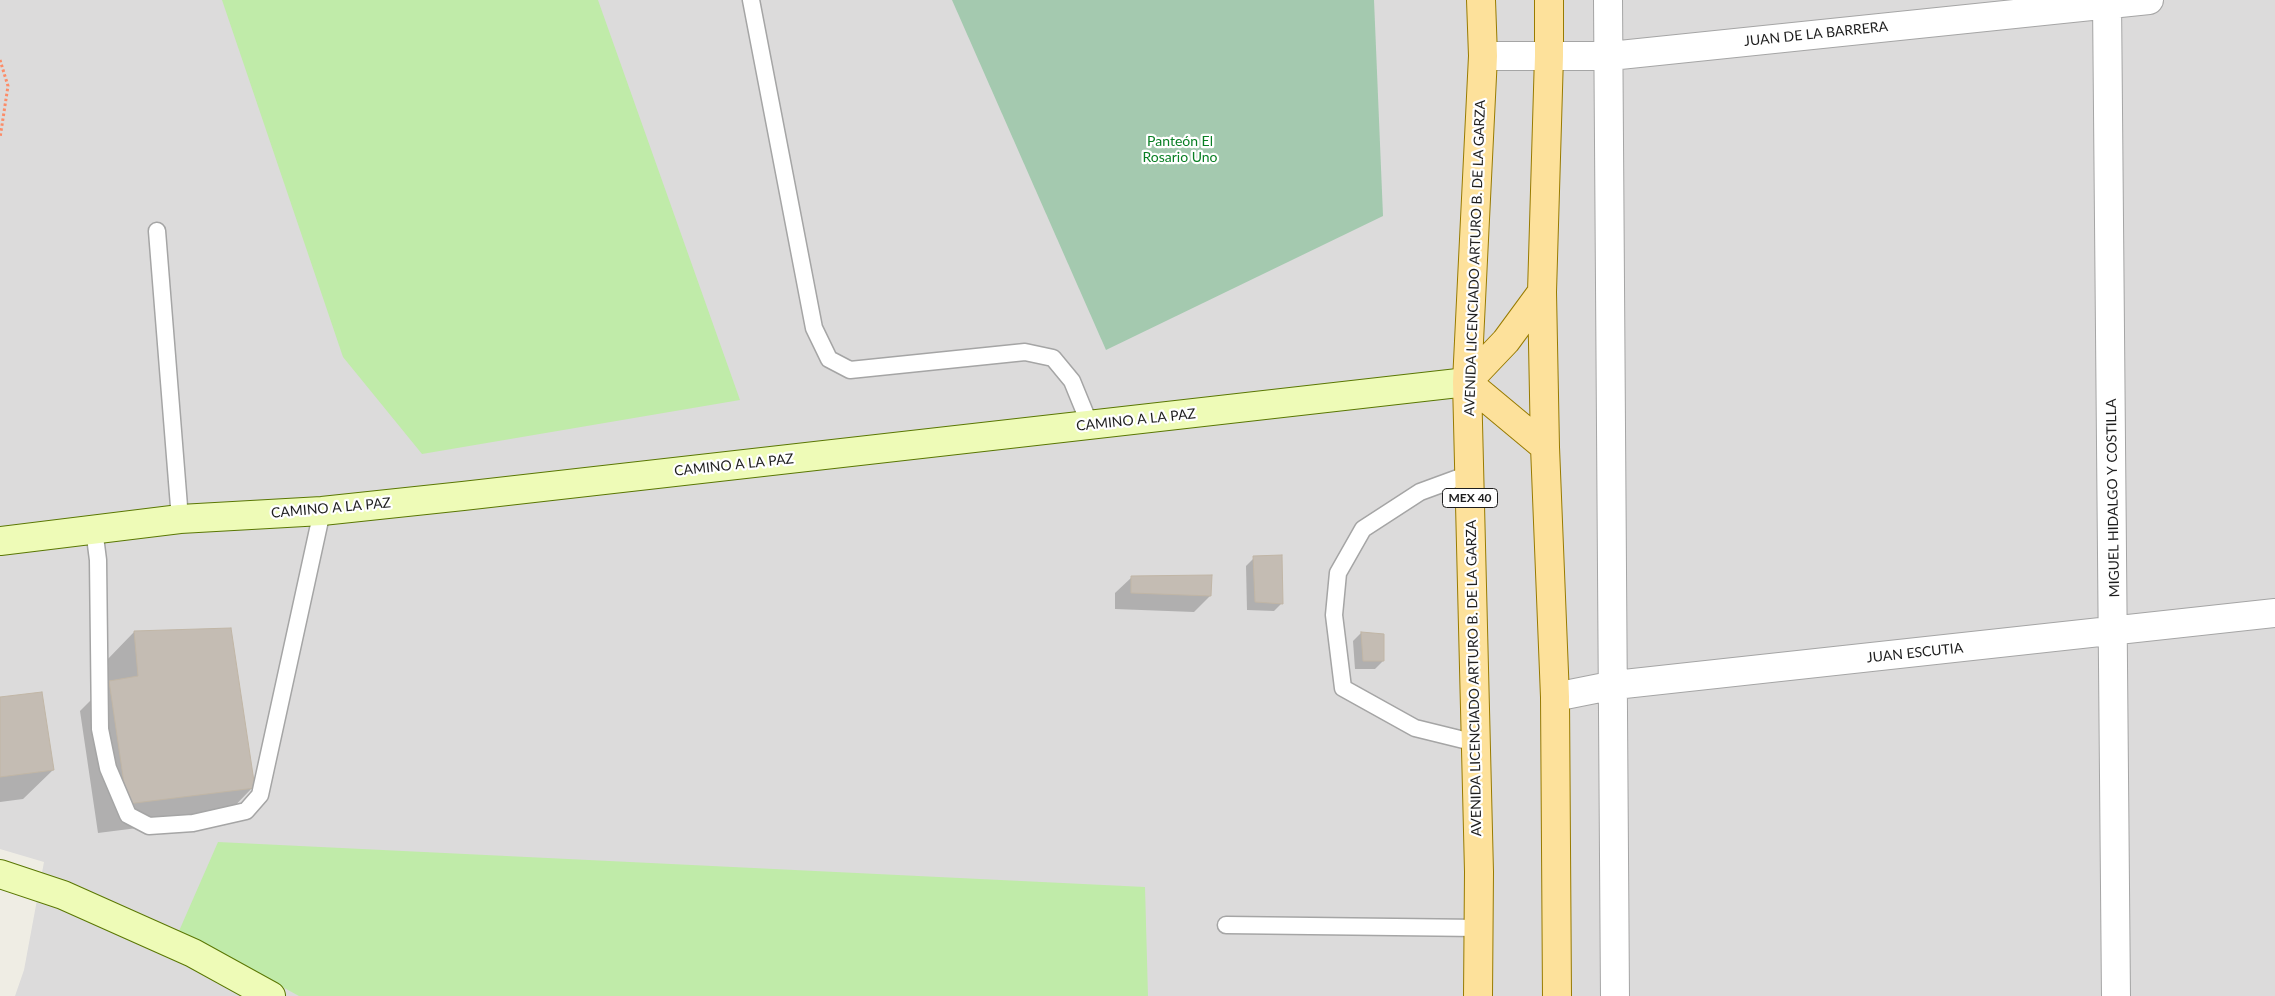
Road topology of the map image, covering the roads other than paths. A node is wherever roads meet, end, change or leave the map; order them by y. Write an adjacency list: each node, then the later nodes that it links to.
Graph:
1 (751, 0): 13 (lane)
2 (1481, 0): 7 (main road, AVENIDA LICENCIADO ARTURO B. DE LA GARZA / MEX 40)
3 (1549, 0): 8 (main road)
4 (1608, 0): 9 (street)
5 (2149, 0): 6 (street, JUAN DE LA BARRERA)
6 (2107, 2): 9 (street, JUAN DE LA BARRERA); 21 (street, MIGUEL HIDALGO Y COSTILLA)
7 (1483, 56): 8 (street, JUAN DE LA BARRERA); 12 (main road, AVENIDA LICENCIADO ARTURO B. DE LA GARZA / MEX 40)
8 (1550, 56): 9 (street, JUAN DE LA BARRERA); 11 (main road)
9 (1610, 56): 22 (street)
10 (157, 231): 17 (lane)
11 (1542, 292): 12 (main road); 14 (main road)
12 (1467, 382): 13 (street, CAMINO A LA PAZ); 14 (main road); 15 (main road, AVENIDA LICENCIADO ARTURO B. DE LA GARZA / MEX 40)
13 (1090, 425): 16 (street, CAMINO A LA PAZ)
14 (1545, 447): 23 (main road)
15 (1469, 474): 24 (main road, AVENIDA LICENCIADO ARTURO B. DE LA GARZA / MEX 40); 24 (lane)
16 (322, 511): 17 (street, CAMINO A LA PAZ); 18 (lane)
17 (180, 519): 18 (street, CAMINO A LA PAZ)
18 (94, 529): 19 (street, CAMINO A LA PAZ)
19 (0, 541)
20 (2275, 613): 21 (street, JUAN ESCUTIA)
21 (2114, 632): 22 (street, JUAN ESCUTIA); 32 (street, MIGUEL HIDALGO Y COSTILLA)
22 (1615, 685): 23 (street, JUAN ESCUTIA); 31 (street)
23 (1555, 697): 30 (main road)
24 (1476, 743): 27 (main road, AVENIDA LICENCIADO ARTURO B. DE LA GARZA / MEX 40)
25 (0, 874): 28 (street)
26 (1226, 925): 27 (lane)
27 (1479, 928): 29 (main road, AVENIDA LICENCIADO ARTURO B. DE LA GARZA / MEX 40)
28 (271, 996)
29 (1478, 996)
30 (1557, 996)
31 (1615, 996)
32 (2116, 996)

